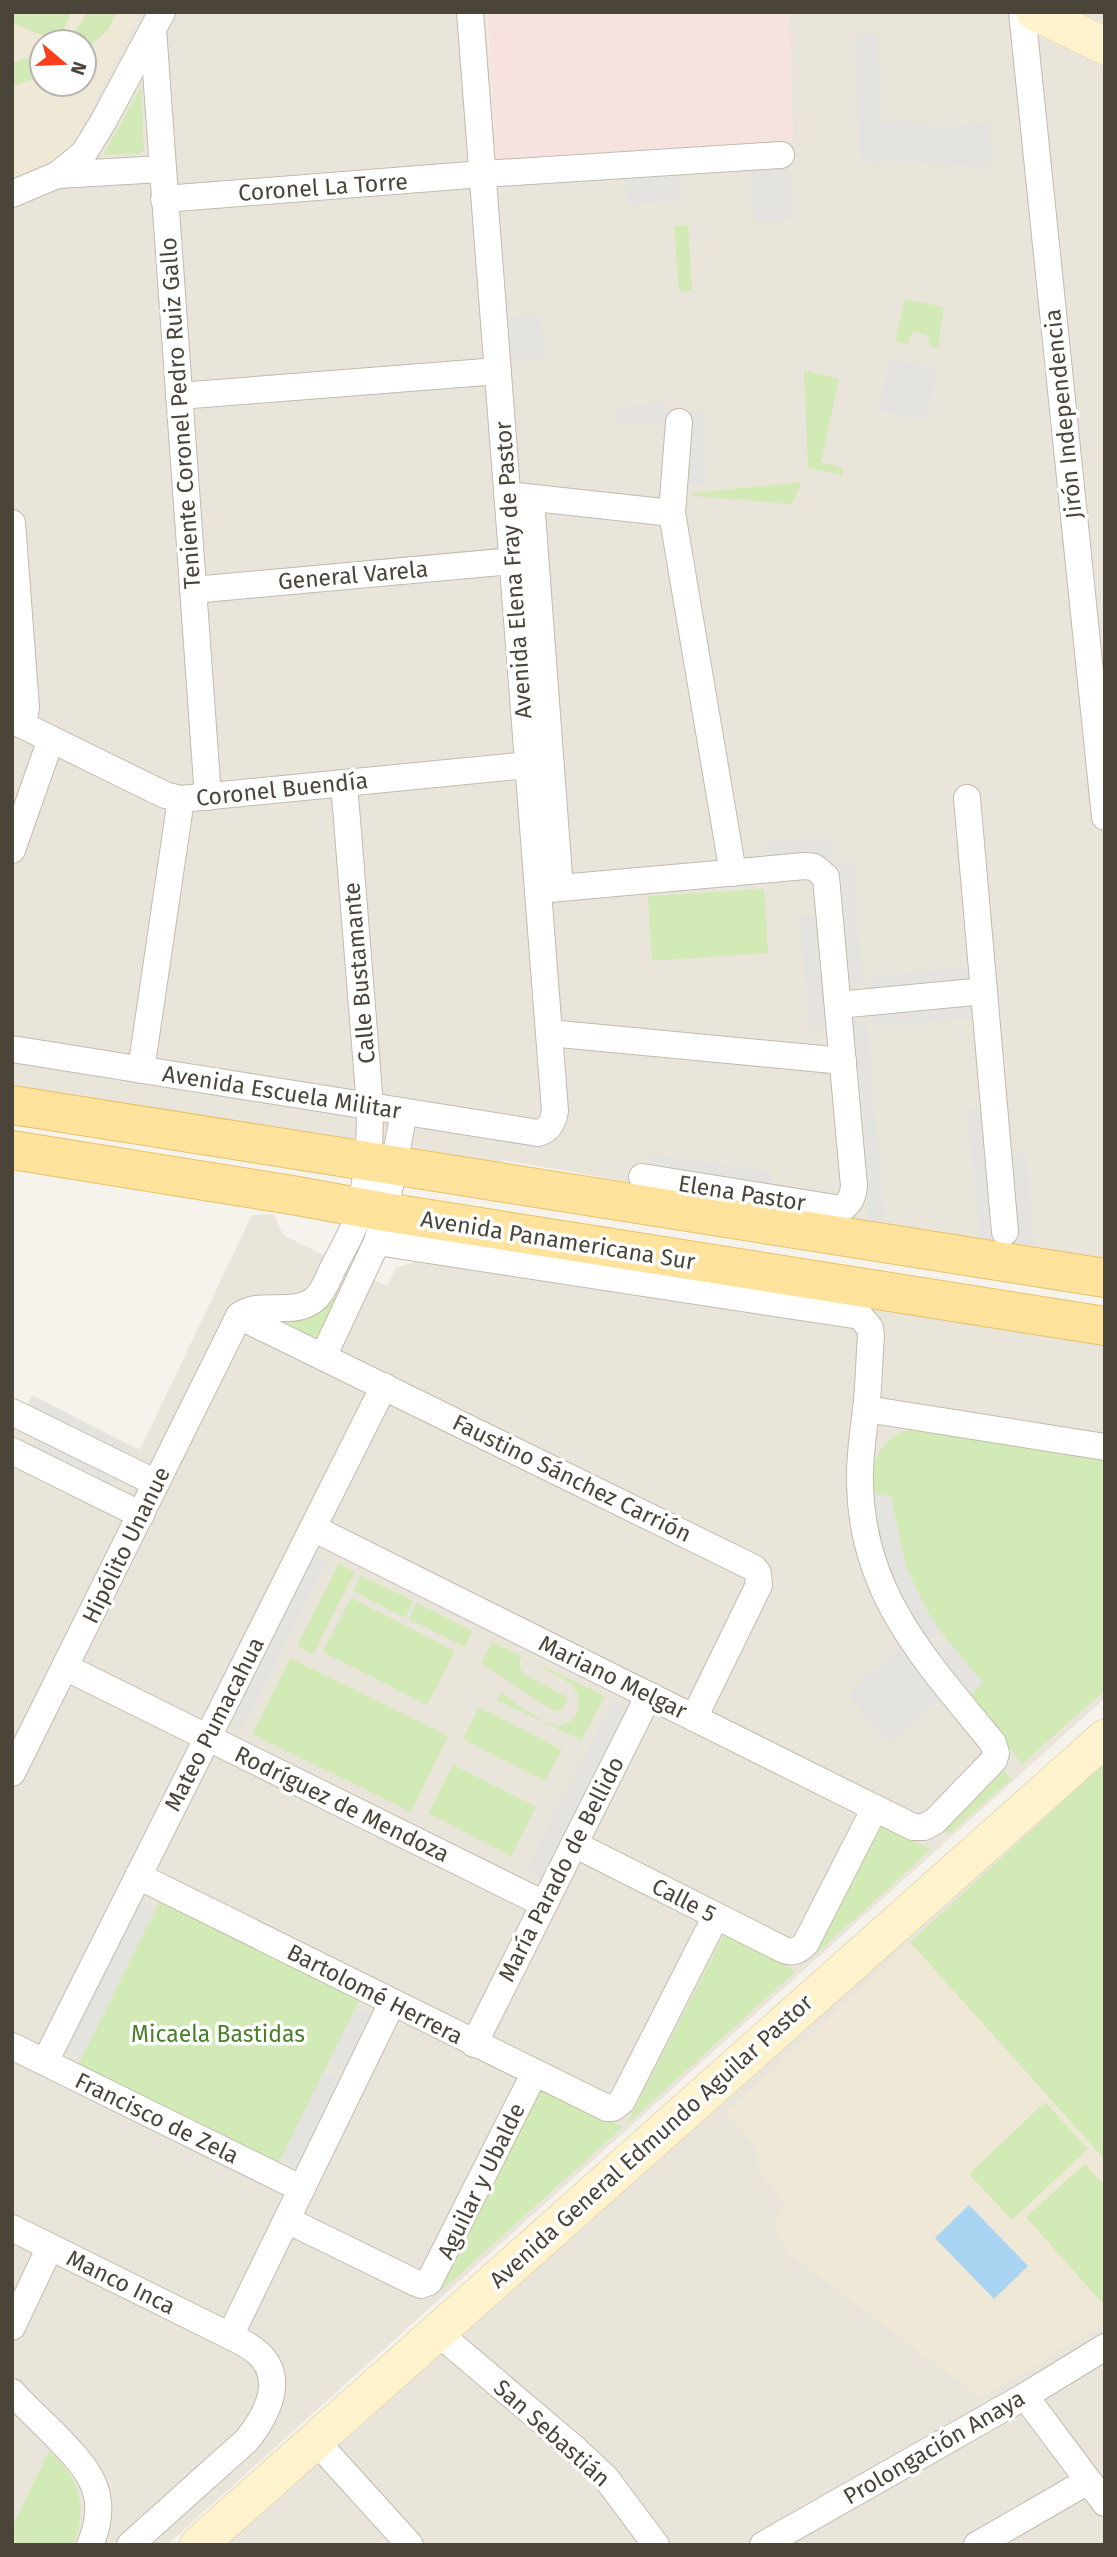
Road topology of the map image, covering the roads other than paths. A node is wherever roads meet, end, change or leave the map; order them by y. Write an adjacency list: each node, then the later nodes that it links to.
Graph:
1 (470, 12): 10 (street, Avenida Elena Fray de Pastor)
2 (1022, 12): 23 (street, Jirón Independencia)
3 (1035, 12): 7 (street)
4 (1094, 12): 5 (street)
5 (1105, 18)
6 (157, 21): 9 (street, Teniente Coronel Pedro Ruiz Gallo); 11 (street)
7 (1105, 46)
8 (781, 155): 10 (street, Coronel La Torre)
9 (162, 169): 11 (street); 13 (street, Teniente Coronel Pedro Ruiz Gallo)
10 (482, 174): 13 (street, Coronel La Torre); 14 (street, Avenida Elena Fray de Pastor)
11 (57, 175): 12 (street)
12 (12, 194)
13 (164, 199): 15 (street, Teniente Coronel Pedro Ruiz Gallo)
14 (498, 371): 15 (street); 17 (street, Avenida Elena Fray de Pastor)
15 (179, 396): 22 (street, Teniente Coronel Pedro Ruiz Gallo)
16 (679, 422): 18 (street)
17 (508, 495): 18 (street); 21 (street, Avenida Elena Fray de Pastor)
18 (672, 513): 34 (street)
19 (532, 514): 35 (street)
20 (12, 523): 24 (street)
21 (512, 561): 22 (street, General Varela); 26 (street, Avenida Elena Fray de Pastor)
22 (193, 590): 28 (street, Teniente Coronel Pedro Ruiz Gallo)
23 (1097, 670): 31 (street, Jirón Independencia)
24 (17, 722): 25 (street, Coronel Buendía)
25 (51, 739): 30 (street, Coronel Buendía); 33 (street)
26 (528, 765): 27 (street, Coronel Buendía); 35 (street, Avenida Elena Fray de Pastor)
27 (344, 783): 28 (street, Coronel Buendía); 43 (street, Calle Bustamante)
28 (208, 797): 30 (street, Coronel Buendía)
29 (967, 798): 36 (street)
30 (181, 799): 41 (street)
31 (1104, 809): 32 (street, Jirón Independencia)
32 (1105, 817)
33 (12, 850)
34 (733, 873): 35 (street); 37 (street)
35 (548, 883): 38 (street, Avenida Elena Fray de Pastor)
36 (984, 991): 37 (street); 50 (street)
37 (838, 1005): 40 (street)
38 (549, 1033): 40 (street); 45 (street, Avenida Elena Fray de Pastor)
39 (12, 1049): 41 (street, Avenida Escuela Militar)
40 (843, 1061): 48 (street, Elena Pastor)
41 (141, 1070): 43 (street, Avenida Escuela Militar)
42 (12, 1105): 47 (main road, Avenida Panamericana Sur)
43 (370, 1106): 44 (street, Avenida Escuela Militar); 47 (street, Calle Bustamante)
44 (404, 1112): 45 (street, Avenida Escuela Militar); 47 (street)
45 (550, 1126)
46 (12, 1150): 49 (main road, Avenida Panamericana Sur)
47 (381, 1165): 49 (street); 51 (main road, Avenida Panamericana Sur)
48 (642, 1177)
49 (374, 1221): 52 (street); 53 (main road, Avenida Panamericana Sur); 54 (street); 56 (street)
50 (1006, 1232)
51 (1105, 1278)
52 (239, 1316): 54 (street, Faustino Sánchez Carrión); 60 (street, Hipólito Unanue)
53 (1105, 1326)
54 (323, 1357): 55 (street, Faustino Sánchez Carrión)
55 (384, 1386): 62 (street, Mateo Pumacahua); 65 (street, Faustino Sánchez Carrión)
56 (866, 1409): 58 (street); 69 (street, Mariano Melgar)
57 (24, 1418): 59 (street); 60 (street)
58 (1105, 1447)
59 (16, 1452): 61 (street)
60 (156, 1483): 61 (street, Hipólito Unanue)
61 (141, 1515): 63 (street, Hipólito Unanue)
62 (313, 1528): 64 (street, Mariano Melgar); 66 (street, Mateo Pumacahua)
63 (65, 1667): 66 (street, Rodríguez de Mendoza); 68 (street, Hipólito Unanue)
64 (649, 1695): 65 (street, Mariano Melgar); 70 (street, María Parado de Bellido)
65 (694, 1718): 69 (street, Mariano Melgar)
66 (208, 1737): 71 (street, Mateo Pumacahua); 72 (street, Rodríguez de Mendoza)
67 (1105, 1738): 84 (street, Avenida General Edmundo Aguilar Pastor)
68 (12, 1773)
69 (875, 1808): 73 (street, Calle 5)
70 (574, 1844): 72 (street, María Parado de Bellido); 73 (street, Calle 5)
71 (138, 1876): 74 (street, Bartolomé Herrera); 77 (street, Mateo Pumacahua)
72 (544, 1905): 75 (street, María Parado de Bellido)
73 (716, 1916): 78 (street, Bartolomé Herrera)
74 (393, 2003): 75 (street, Bartolomé Herrera); 79 (street)
75 (474, 2044): 78 (street, Bartolomé Herrera)
76 (12, 2046): 77 (street, Francisco de Zela)
77 (45, 2062): 79 (street, Francisco de Zela)
78 (534, 2074): 80 (street, Aguilar y Ubalde)
79 (302, 2189): 80 (street)
80 (287, 2220): 85 (street)
81 (12, 2228): 82 (street, Manco Inca)
82 (50, 2247): 83 (street); 85 (street, Manco Inca)
83 (12, 2327)
84 (437, 2332): 89 (street, Avenida General Edmundo Aguilar Pastor); 96 (street, San Sebastián)
85 (230, 2336): 93 (street, Manco Inca)
86 (1105, 2347): 88 (street, Prolongación Anaya)
87 (12, 2392): 92 (street)
88 (1025, 2396): 90 (street); 97 (street, Prolongación Anaya)
89 (315, 2440): 94 (street, Avenida General Edmundo Aguilar Pastor); 95 (street)
90 (1098, 2489): 91 (street)
91 (981, 2544)
92 (90, 2545)
93 (130, 2545)
94 (198, 2545)
95 (410, 2545)
96 (656, 2545)
97 (763, 2545)

